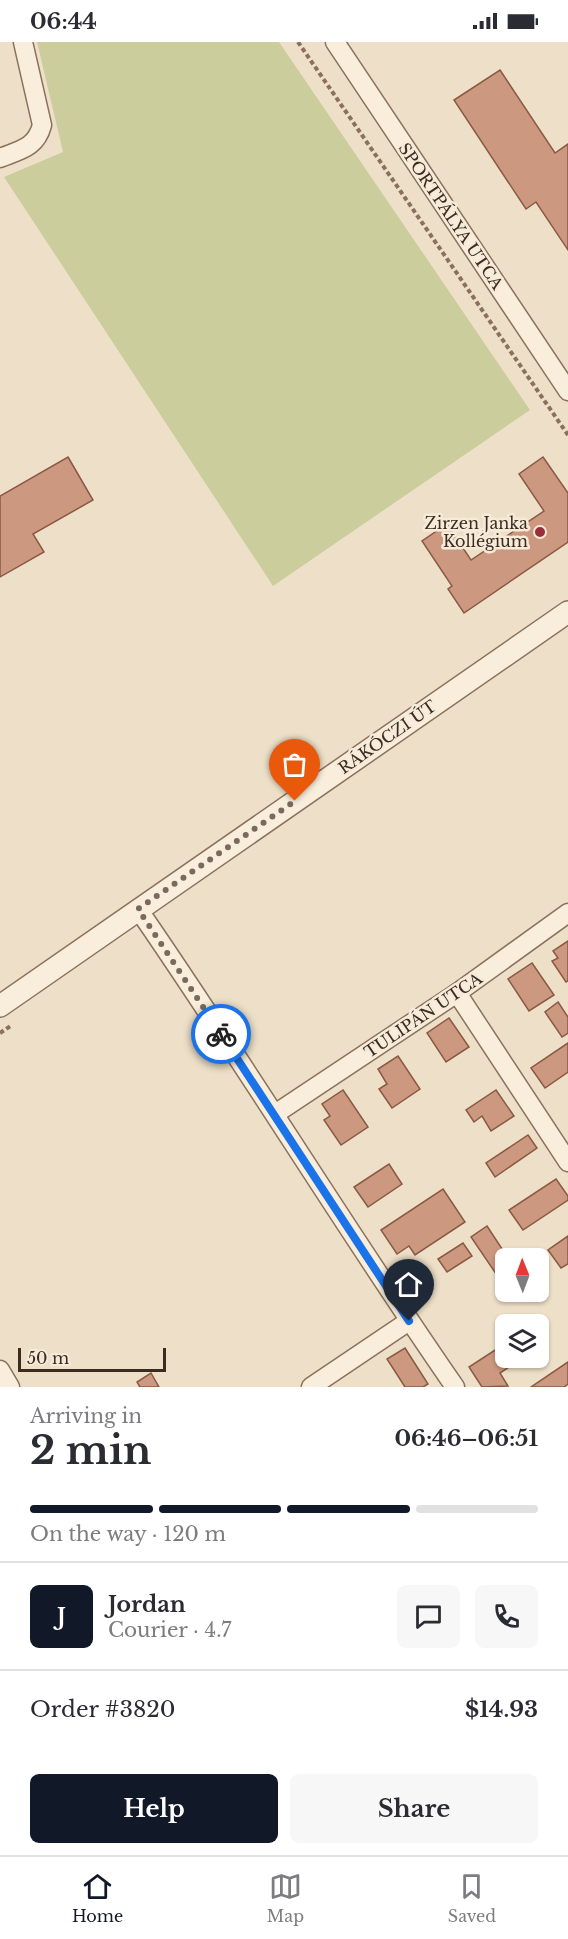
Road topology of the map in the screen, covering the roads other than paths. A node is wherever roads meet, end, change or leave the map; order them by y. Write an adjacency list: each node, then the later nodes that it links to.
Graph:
1 (23, 42): 3 (street)
2 (335, 42): 4 (street, SPORTPÁLYA UTCA)
3 (0, 158)
4 (568, 391)
5 (568, 612): 6 (street, RÁKÓCZI ÚT)
6 (138, 909): 9 (street, RÁKÓCZI ÚT); 10 (street)
7 (568, 913): 8 (street, TULIPÁN UTCA)
8 (457, 993): 10 (street, TULIPÁN UTCA); 11 (street)
9 (0, 1006)
10 (275, 1114): 12 (street)
11 (568, 1162)
12 (409, 1321): 15 (street); 16 (street)
13 (0, 1370): 14 (street)
14 (10, 1387)
15 (310, 1387)
16 (455, 1387)

